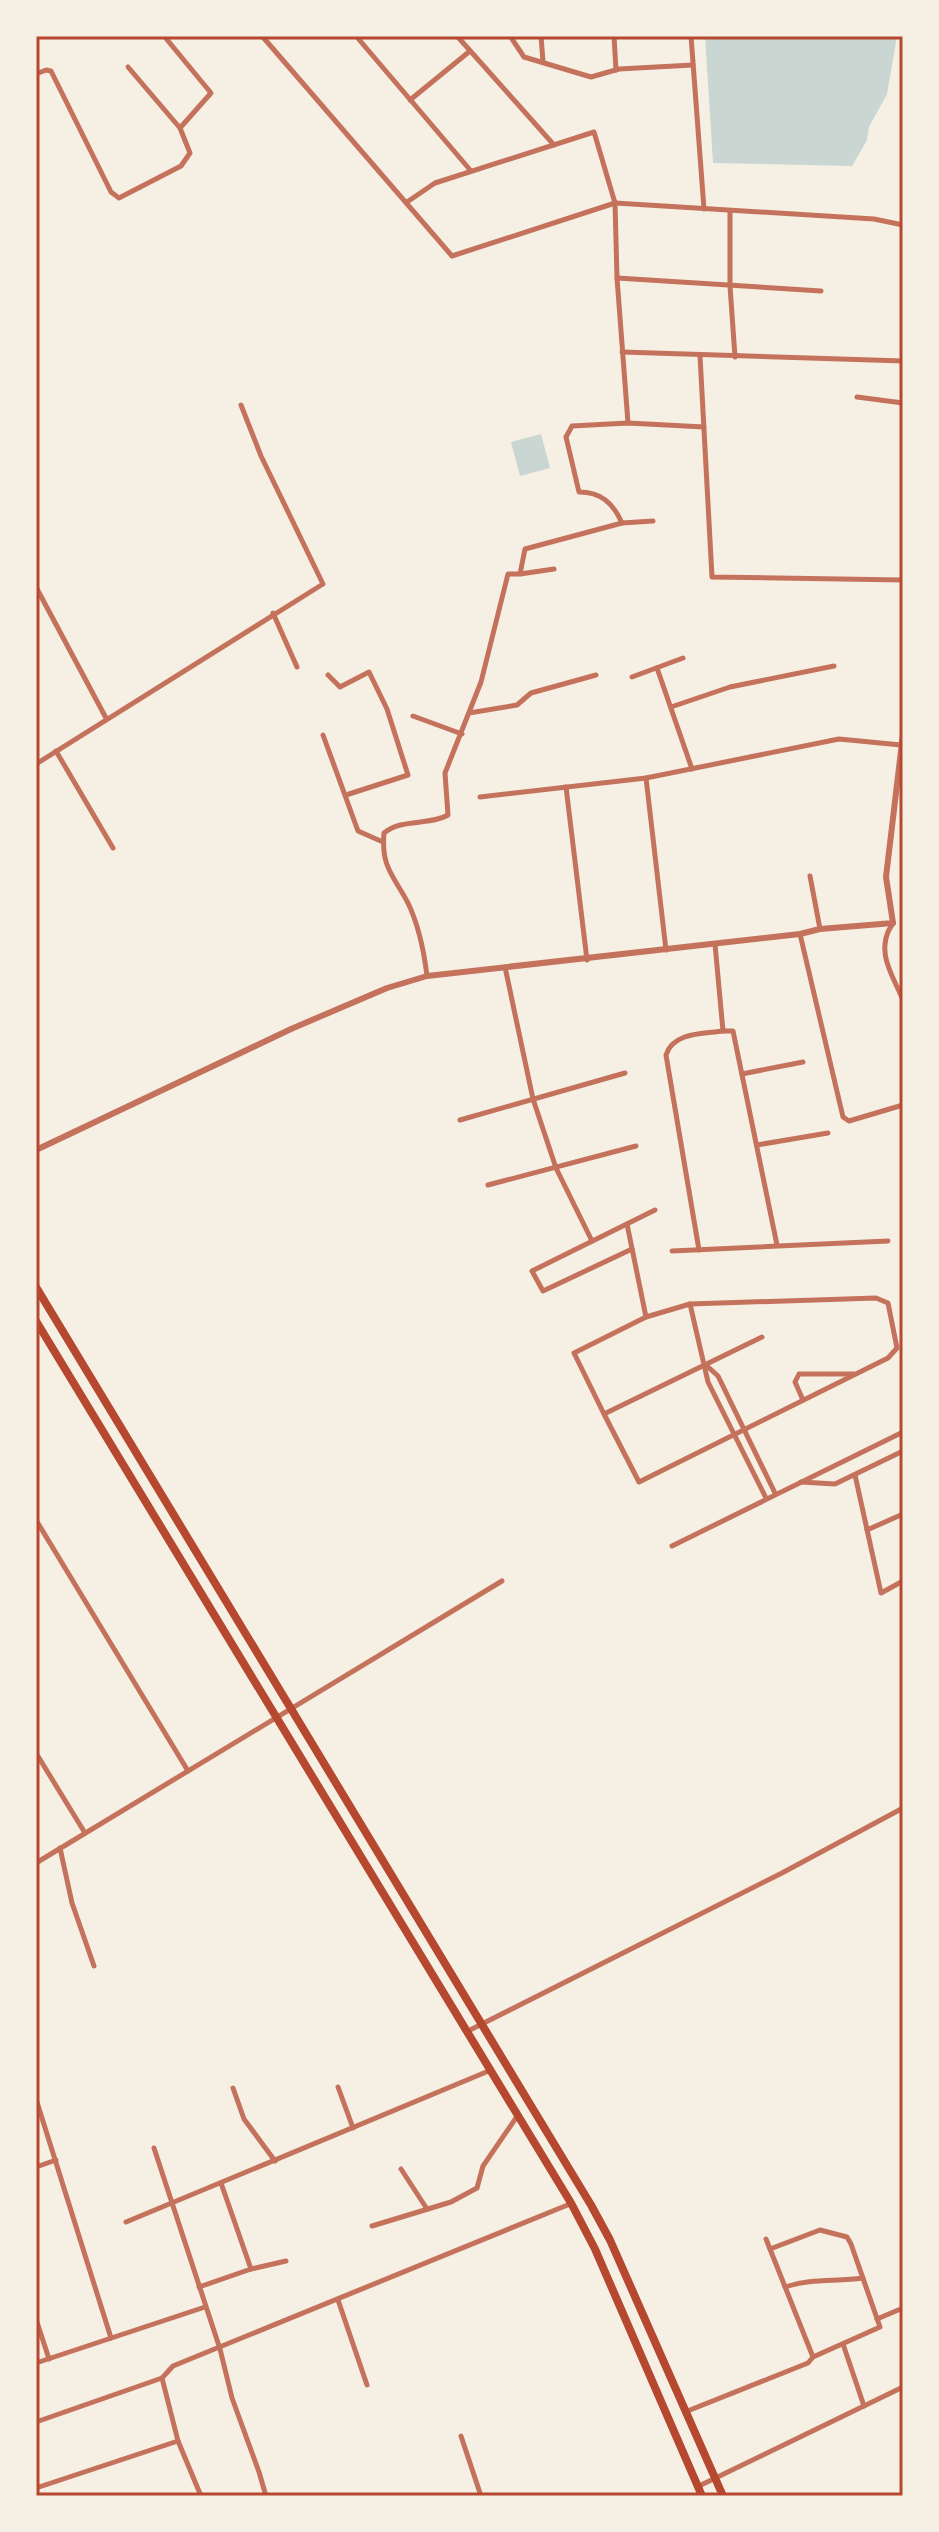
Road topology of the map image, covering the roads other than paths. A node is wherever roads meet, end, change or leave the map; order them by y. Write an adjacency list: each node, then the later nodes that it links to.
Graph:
1 (164, 36): 16 (street)
2 (262, 36): 19 (street)
3 (356, 36): 15 (street)
4 (457, 36): 9 (street)
5 (510, 36): 10 (street)
6 (541, 36): 10 (street)
7 (614, 36): 13 (street)
8 (691, 36): 11 (street)
9 (470, 51): 15 (street); 17 (street)
10 (543, 62): 13 (street)
11 (693, 65): 13 (street); 21 (street)
12 (128, 67): 16 (street)
13 (616, 70)
14 (36, 74): 16 (street)
15 (410, 100): 18 (street)
16 (180, 128)
17 (554, 145): 18 (street); 20 (street)
18 (471, 171): 19 (street)
19 (407, 202): 20 (street)
20 (615, 203): 21 (street); 24 (street)
21 (704, 209): 22 (street)
22 (730, 211): 23 (street); 25 (street)
23 (903, 225)
24 (617, 278): 25 (street); 27 (street)
25 (730, 286): 26 (street); 29 (street)
26 (821, 291)
27 (622, 352): 28 (street); 34 (street)
28 (700, 356): 29 (street); 35 (street)
29 (735, 358): 30 (street)
30 (903, 361)
31 (857, 397): 32 (street)
32 (903, 403)
33 (241, 405): 42 (street)
34 (628, 423): 35 (street); 37 (street)
35 (704, 427): 40 (street)
36 (653, 521): 37 (street)
37 (622, 523): 39 (street)
38 (554, 569): 39 (street)
39 (520, 574): 51 (street)
40 (903, 580)
41 (36, 587): 53 (street)
42 (273, 613): 45 (street); 53 (street)
43 (683, 658): 46 (street)
44 (834, 666): 50 (street)
45 (297, 667)
46 (657, 668): 49 (street); 50 (street)
47 (328, 675): 63 (street)
48 (596, 675): 51 (street)
49 (632, 677)
50 (671, 707): 60 (street)
51 (469, 713): 54 (street)
52 (413, 716): 54 (street)
53 (106, 718): 58 (street)
54 (462, 734): 65 (street)
55 (903, 734): 57 (street)
56 (323, 735): 63 (street)
57 (901, 745): 60 (street); 68 (street)
58 (56, 751): 59 (street); 66 (street)
59 (36, 764)
60 (692, 769): 61 (street)
61 (646, 778): 62 (street); 72 (street)
62 (566, 787): 64 (street); 73 (street)
63 (346, 795): 65 (street)
64 (480, 797)
65 (383, 842): 75 (street)
66 (113, 848)
67 (810, 876): 69 (street)
68 (893, 923): 69 (street); 76 (street)
69 (820, 929): 70 (street)
70 (800, 934): 71 (street); 82 (street)
71 (715, 944): 72 (street); 77 (street)
72 (666, 950): 73 (street)
73 (587, 960): 74 (street)
74 (505, 967): 75 (street); 81 (street)
75 (427, 976): 87 (street)
76 (903, 1000)
77 (723, 1031): 80 (street); 96 (street)
78 (803, 1062): 80 (street)
79 (625, 1073): 81 (street)
80 (742, 1074): 85 (street)
81 (533, 1099): 83 (street); 88 (street)
82 (903, 1105)
83 (460, 1120)
84 (828, 1133): 85 (street)
85 (757, 1145): 94 (street)
86 (636, 1146): 88 (street)
87 (36, 1150)
88 (556, 1168): 89 (street); 92 (street)
89 (488, 1185)
90 (655, 1210): 91 (street)
91 (627, 1224): 92 (street); 95 (street)
92 (592, 1241): 95 (street)
93 (888, 1241): 94 (street)
94 (777, 1245): 96 (street)
95 (632, 1249): 100 (street)
96 (699, 1250): 97 (street)
97 (672, 1251)
98 (36, 1287): 121 (main road)
99 (690, 1304): 100 (street); 103 (street); 104 (street)
100 (646, 1317): 106 (street)
101 (36, 1321): 122 (main road)
102 (762, 1337): 103 (street)
103 (706, 1366): 106 (street); 107 (street); 109 (street)
104 (855, 1374): 105 (street); 105 (street)
105 (803, 1400): 107 (street)
106 (604, 1414): 109 (street)
107 (742, 1429): 109 (street); 113 (street)
108 (903, 1432): 112 (street)
109 (733, 1434): 114 (street)
110 (903, 1451): 111 (street)
111 (855, 1475): 112 (street); 117 (street)
112 (800, 1482): 113 (street)
113 (775, 1493): 114 (street)
114 (766, 1498): 118 (street)
115 (903, 1514): 117 (street)
116 (36, 1520): 124 (street)
117 (867, 1530): 120 (street)
118 (672, 1546)
119 (502, 1581): 121 (street)
120 (903, 1581)
121 (292, 1708): 122 (street); 130 (main road)
122 (277, 1717): 124 (street); 131 (main road)
123 (36, 1753): 126 (street)
124 (188, 1771): 126 (street)
125 (903, 1808): 130 (street)
126 (85, 1833): 127 (street)
127 (60, 1848): 128 (street); 129 (street)
128 (36, 1863)
129 (94, 1966)
130 (483, 2023): 131 (street); 159 (main road)
131 (468, 2031): 132 (main road)
132 (492, 2070): 136 (main road); 137 (street)
133 (338, 2087): 137 (street)
134 (233, 2088): 140 (street)
135 (36, 2099): 139 (street)
136 (519, 2114): 144 (main road); 146 (street)
137 (353, 2128): 140 (street)
138 (154, 2148): 145 (street)
139 (56, 2160): 141 (street); 163 (street)
140 (275, 2161): 143 (street)
141 (36, 2167)
142 (401, 2169): 146 (street)
143 (221, 2183): 145 (street); 152 (street)
144 (571, 2203): 156 (street); 162 (main road)
145 (173, 2204): 147 (street); 154 (street)
146 (427, 2209): 148 (street)
147 (126, 2222)
148 (372, 2226)
149 (766, 2239): 150 (street)
150 (770, 2249): 153 (street); 155 (street)
151 (286, 2261): 152 (street)
152 (251, 2269): 154 (street)
153 (863, 2278): 155 (street); 161 (street)
154 (199, 2287): 157 (street)
155 (785, 2287): 166 (street)
156 (338, 2300): 165 (street); 170 (street)
157 (205, 2307): 163 (street); 165 (street)
158 (903, 2308): 161 (street)
159 (642, 2316): 162 (main road); 173 (main road)
160 (36, 2319): 167 (street)
161 (877, 2319): 164 (street)
162 (626, 2323): 178 (main road)
163 (111, 2338): 167 (street)
164 (843, 2344): 166 (street); 172 (street)
165 (220, 2349): 169 (street); 181 (street)
166 (813, 2357): 173 (street)
167 (49, 2359): 168 (street)
168 (36, 2363)
169 (162, 2378): 174 (street); 176 (street)
170 (367, 2385)
171 (903, 2387): 172 (street)
172 (864, 2406): 177 (street)
173 (684, 2412): 177 (main road)
174 (36, 2422)
175 (461, 2436): 182 (street)
176 (178, 2441): 179 (street); 180 (street)
177 (715, 2480): 178 (street); 184 (main road)
178 (698, 2486): 183 (main road)
179 (36, 2488)
180 (201, 2496)
181 (266, 2496)
182 (481, 2496)
183 (702, 2496)
184 (723, 2496)

